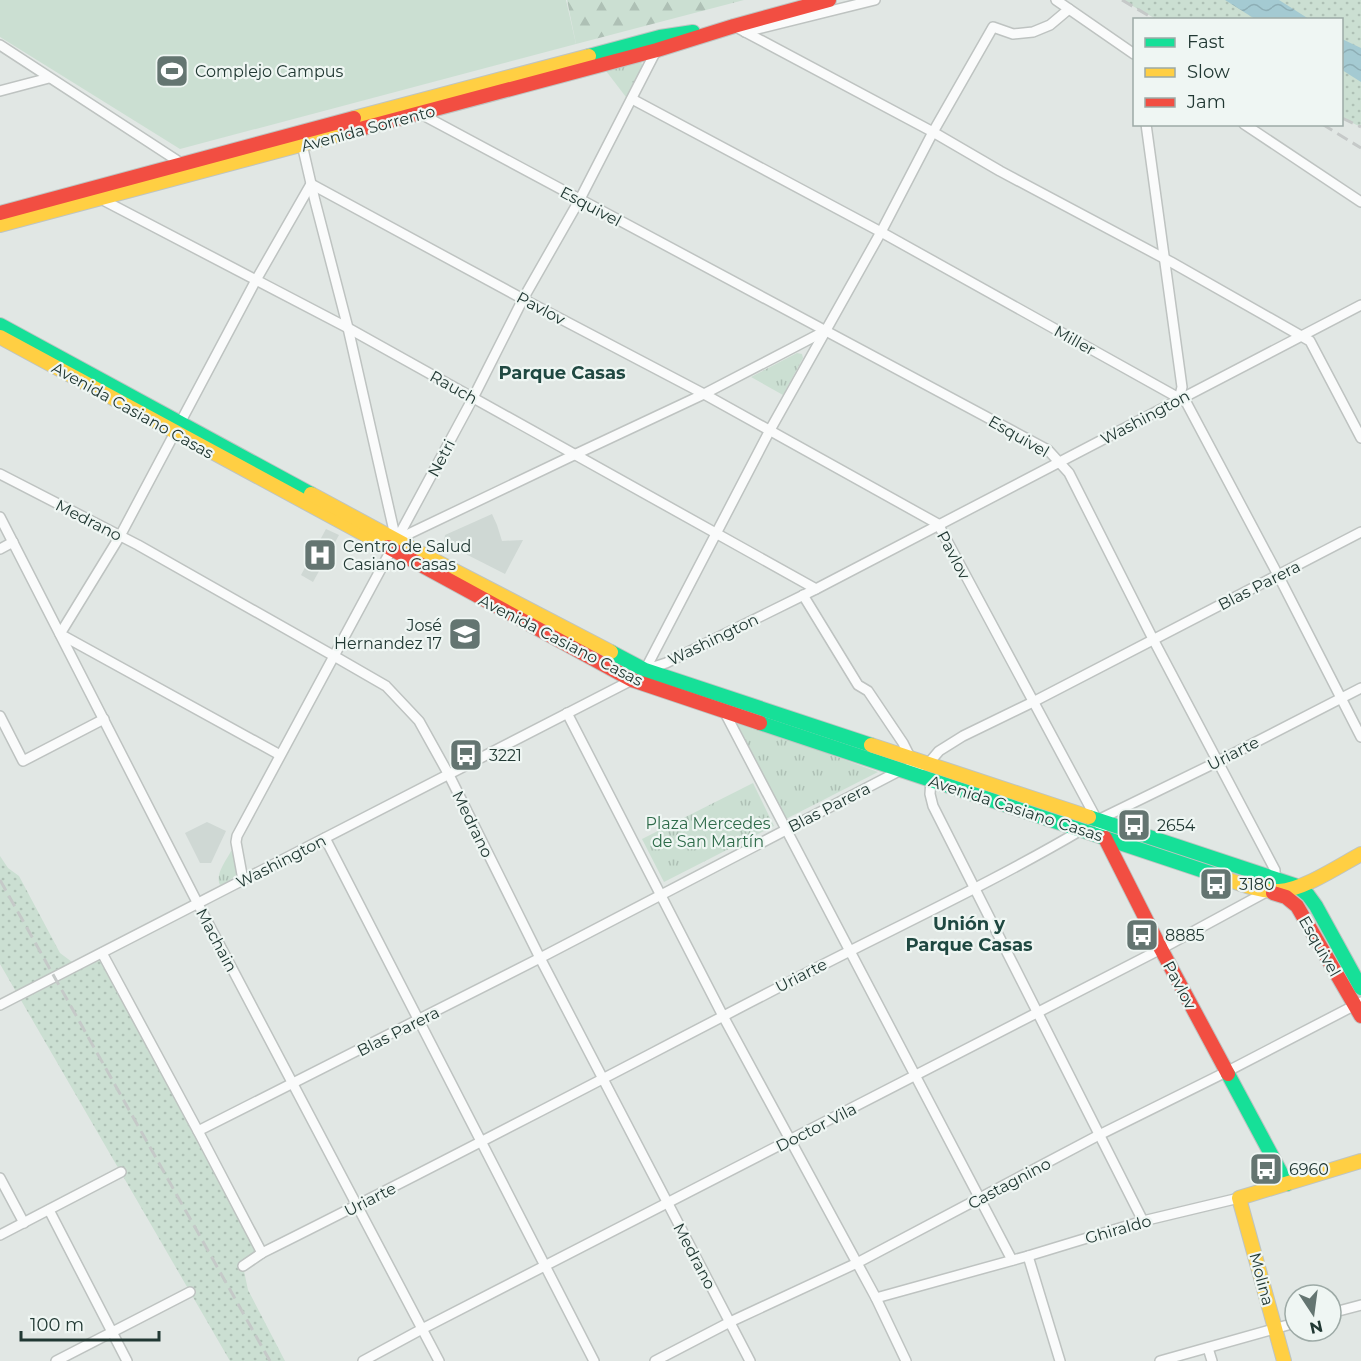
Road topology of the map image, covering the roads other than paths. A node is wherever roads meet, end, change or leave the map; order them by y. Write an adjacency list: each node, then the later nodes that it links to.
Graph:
1 (829, 0): 5 (main road, Avenida Sorrento)
2 (874, 0): 5 (street)
3 (1056, 0): 4 (street)
4 (1069, 9): 8 (street); 15 (street)
5 (740, 29): 6 (main road, Avenida Sorrento); 15 (street)
6 (658, 44): 11 (street, Netri); 12 (main road, Avenida Sorrento)
7 (0, 45): 9 (street)
8 (1133, 53)
9 (49, 78): 10 (street); 17 (street)
10 (0, 90)
11 (632, 99): 20 (street, Netri); 24 (street, Miller)
12 (418, 108): 16 (main road, Avenida Sorrento); 20 (street, Esquivel)
13 (1146, 126): 25 (street)
14 (1247, 126): 21 (street)
15 (933, 132): 24 (street); 25 (street)
16 (301, 139): 17 (main road, Avenida Sorrento); 18 (street)
17 (186, 170): 19 (main road, Avenida Sorrento)
18 (311, 184): 26 (street); 27 (street, Pavlov); 30 (street)
19 (98, 193): 22 (main road, Avenida Sorrento); 23 (main road, Avenida Sorrento); 26 (street, Rauch)
20 (580, 199): 27 (street, Netri); 31 (street, Esquivel)
21 (1361, 202)
22 (0, 213)
23 (0, 225)
24 (881, 232): 31 (street); 36 (street, Miller)
25 (1165, 259): 32 (street); 36 (street)
26 (256, 280): 30 (street, Rauch); 37 (street)
27 (523, 299): 34 (street, Pavlov); 35 (street, Netri)
28 (1361, 305): 32 (street, Washington)
29 (0, 325): 37 (main road, Avenida Casiano Casas)
30 (348, 328): 35 (street, Rauch); 49 (street)
31 (825, 331): 34 (street); 38 (street); 41 (street, Esquivel)
32 (1301, 336): 36 (street, Washington); 39 (street)
33 (0, 337): 37 (main road, Avenida Casiano Casas)
34 (704, 394): 38 (street, Pavlov); 40 (street)
35 (473, 398): 40 (street, Rauch); 49 (street, Netri)
36 (1179, 399): 41 (street, Washington); 51 (street, Miller)
37 (177, 428): 47 (street); 49 (main road, Avenida Casiano Casas)
38 (770, 430): 44 (street, Pavlov); 46 (street)
39 (1361, 438)
40 (574, 454): 46 (street, Rauch); 49 (street)
41 (1059, 462): 44 (street, Washington); 55 (street, Esquivel)
42 (0, 474): 47 (street, Medrano)
43 (0, 517): 48 (street, Machain)
44 (938, 524): 52 (street, Washington); 61 (street, Pavlov)
45 (1361, 532): 51 (street, Blas Parera)
46 (716, 533): 52 (street, Rauch); 57 (street)
47 (120, 536): 54 (street); 56 (street, Medrano)
48 (13, 542): 50 (street); 54 (street, Machain)
49 (394, 545): 56 (street, Netri); 57 (main road, Avenida Casiano Casas); 58 (main road, Avenida Casiano Casas)
50 (0, 549)
51 (1278, 575): 55 (street, Blas Parera); 60 (street, Miller)
52 (816, 589): 53 (street, Washington)
53 (803, 595): 57 (street, Washington); 68 (street)
54 (60, 634): 65 (street, Machain); 67 (street)
55 (1153, 639): 61 (street, Blas Parera); 69 (street, Esquivel)
56 (334, 656): 67 (street, Netri); 71 (street, Medrano)
57 (645, 670): 58 (street, Washington); 68 (main road, Avenida Casiano Casas)
58 (632, 680): 62 (main road, Avenida Casiano Casas); 63 (street, Washington)
59 (1361, 688): 60 (street, Uriarte)
60 (1341, 699): 66 (street, Miller); 69 (street, Uriarte)
61 (1033, 702): 68 (street, Blas Parera); 73 (street, Pavlov)
62 (724, 711): 70 (main road, Avenida Casiano Casas); 74 (street)
63 (567, 714): 71 (street, Washington); 83 (street)
64 (0, 716): 65 (street)
65 (104, 719): 84 (street, Machain)
66 (1361, 737)
67 (280, 755): 79 (street, Netri)
68 (918, 762): 70 (street, Blas Parera); 72 (street); 73 (main road, Avenida Casiano Casas)
69 (1217, 762): 73 (street, Uriarte); 80 (street, Esquivel)
70 (901, 770): 72 (main road, Avenida Casiano Casas); 74 (street, Blas Parera)
71 (449, 775): 76 (street, Washington); 88 (street, Medrano)
72 (931, 780): 75 (main road, Avenida Casiano Casas); 82 (street)
73 (1097, 820): 75 (street, Uriarte); 77 (street, Pavlov); 80 (main road, Avenida Casiano Casas)
74 (786, 830): 83 (street, Blas Parera); 86 (street)
75 (1082, 830): 77 (main road, Avenida Casiano Casas); 82 (street, Uriarte)
76 (325, 838): 79 (street, Washington); 94 (street)
77 (1106, 838): 80 (main road, Avenida Casiano Casas); 85 (main road, Pavlov)
78 (1361, 854): 81 (main road)
79 (243, 880): 84 (street, Washington)
80 (1272, 885): 81 (main road, Avenida Casiano Casas); 85 (street, Doctor Vila); 91 (main road, Esquivel)
81 (1297, 886): 89 (main road, Esquivel)
82 (974, 888): 86 (street, Uriarte); 92 (street)
83 (661, 894): 88 (street, Blas Parera); 93 (street)
84 (198, 904): 87 (street, Washington); 98 (street, Machain)
85 (1161, 949): 92 (street, Doctor Vila); 95 (main road, Pavlov)
86 (849, 951): 93 (street, Uriarte); 96 (street)
87 (102, 953): 90 (street, Washington); 99 (street)
88 (540, 958): 94 (street, Blas Parera); 97 (street, Medrano)
89 (1361, 988)
90 (0, 1005)
91 (1359, 1008): 95 (street, Castagnino)
92 (1038, 1012): 96 (street, Doctor Vila); 100 (street)
93 (723, 1016): 97 (street, Uriarte); 101 (street)
94 (419, 1020): 98 (street, Blas Parera); 102 (street)
95 (1226, 1072): 100 (street, Castagnino); 106 (main road, Pavlov)
96 (915, 1076): 101 (street, Doctor Vila); 107 (street)
97 (602, 1078): 102 (street, Uriarte); 109 (street, Medrano)
98 (294, 1084): 99 (street, Blas Parera); 110 (street, Machain)
99 (198, 1131): 115 (street)
100 (1100, 1135): 107 (street, Castagnino); 112 (street)
101 (791, 1139): 109 (street, Doctor Vila); 118 (street)
102 (482, 1142): 110 (street, Uriarte); 120 (street)
103 (1361, 1161): 106 (main road, Ghiraldo)
104 (121, 1172): 111 (street)
105 (0, 1178): 113 (street)
106 (1287, 1184): 108 (main road, Ghiraldo)
107 (979, 1198): 117 (street); 118 (street, Castagnino)
108 (1239, 1198): 112 (street, Ghiraldo); 128 (main road, Molina)
109 (667, 1203): 120 (street, Doctor Vila); 125 (street, Medrano)
110 (357, 1205): 115 (street, Uriarte); 127 (street, Machain)
111 (48, 1210): 113 (street); 129 (street)
112 (1143, 1221): 116 (street, Ghiraldo)
113 (24, 1223): 114 (street)
114 (0, 1235)
115 (262, 1253): 119 (street, Uriarte)
116 (1028, 1256): 117 (street, Ghiraldo); 139 (street)
117 (1012, 1260): 122 (street, Ghiraldo)
118 (857, 1263): 122 (street); 125 (street, Castagnino)
119 (243, 1266)
120 (545, 1266): 127 (street, Doctor Vila); 135 (street)
121 (190, 1292): 129 (street)
122 (876, 1298): 138 (street)
123 (1361, 1305): 124 (street)
124 (1343, 1310)
125 (730, 1323): 136 (street, Castagnino); 137 (street, Medrano)
126 (1283, 1327): 128 (street)
127 (422, 1329): 133 (street, Doctor Vila); 134 (street, Machain)
128 (1275, 1329): 130 (street); 142 (main road, Molina)
129 (112, 1332): 131 (street); 132 (street)
130 (1208, 1348): 140 (street); 141 (street)
131 (56, 1361)
132 (127, 1361)
133 (363, 1361)
134 (439, 1361)
135 (594, 1361)
136 (655, 1361)
137 (750, 1361)
138 (906, 1361)
139 (1060, 1361)
140 (1160, 1361)
141 (1212, 1361)
142 (1284, 1361)

